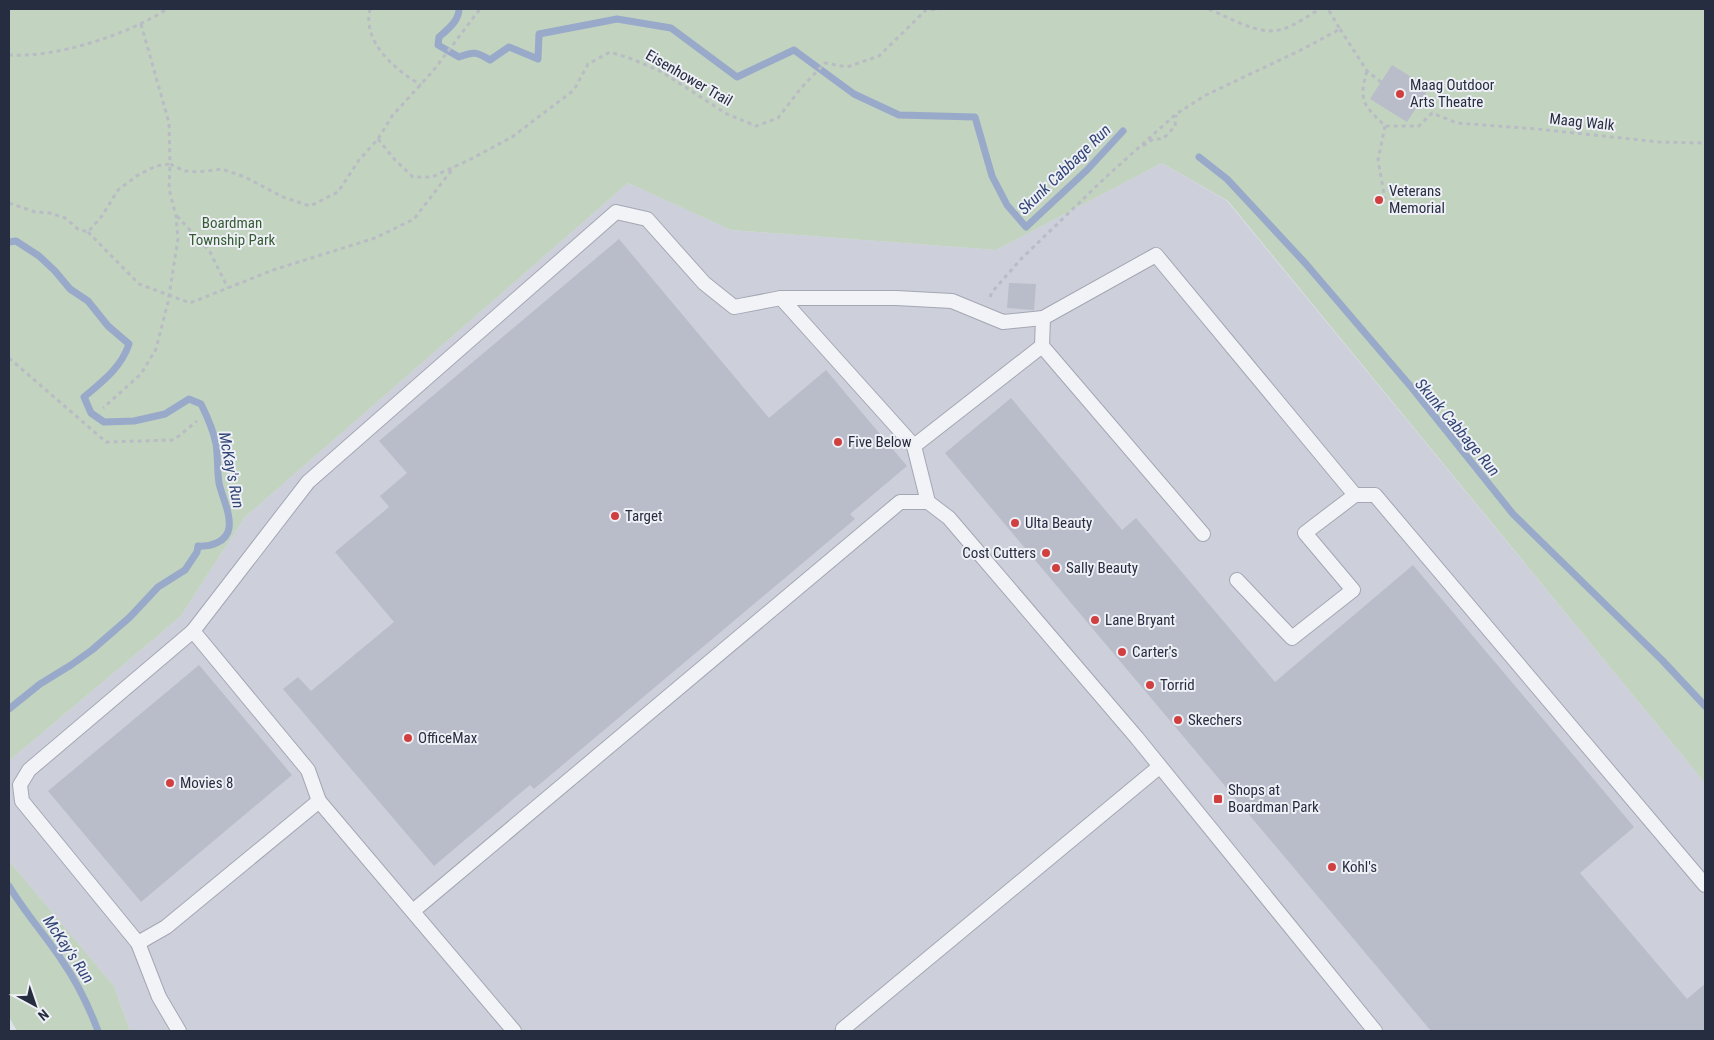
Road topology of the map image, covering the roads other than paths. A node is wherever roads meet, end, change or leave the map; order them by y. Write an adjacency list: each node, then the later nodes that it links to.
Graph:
1 (781, 298): 2 (lane); 4 (lane); 9 (lane)
2 (1042, 318): 3 (lane); 5 (lane)
3 (1042, 346): 4 (lane); 7 (lane)
4 (914, 446): 6 (lane)
5 (1355, 495): 8 (lane); 12 (lane)
6 (928, 502): 10 (lane); 13 (lane)
7 (1203, 534)
8 (1237, 580)
9 (194, 631): 11 (lane); 14 (lane)
10 (1159, 767): 17 (lane); 18 (lane)
11 (319, 800): 13 (lane); 14 (lane)
12 (1705, 884)
13 (413, 911): 16 (lane)
14 (138, 944): 15 (lane)
15 (179, 1031)
16 (514, 1031)
17 (844, 1031)
18 (1375, 1031)

